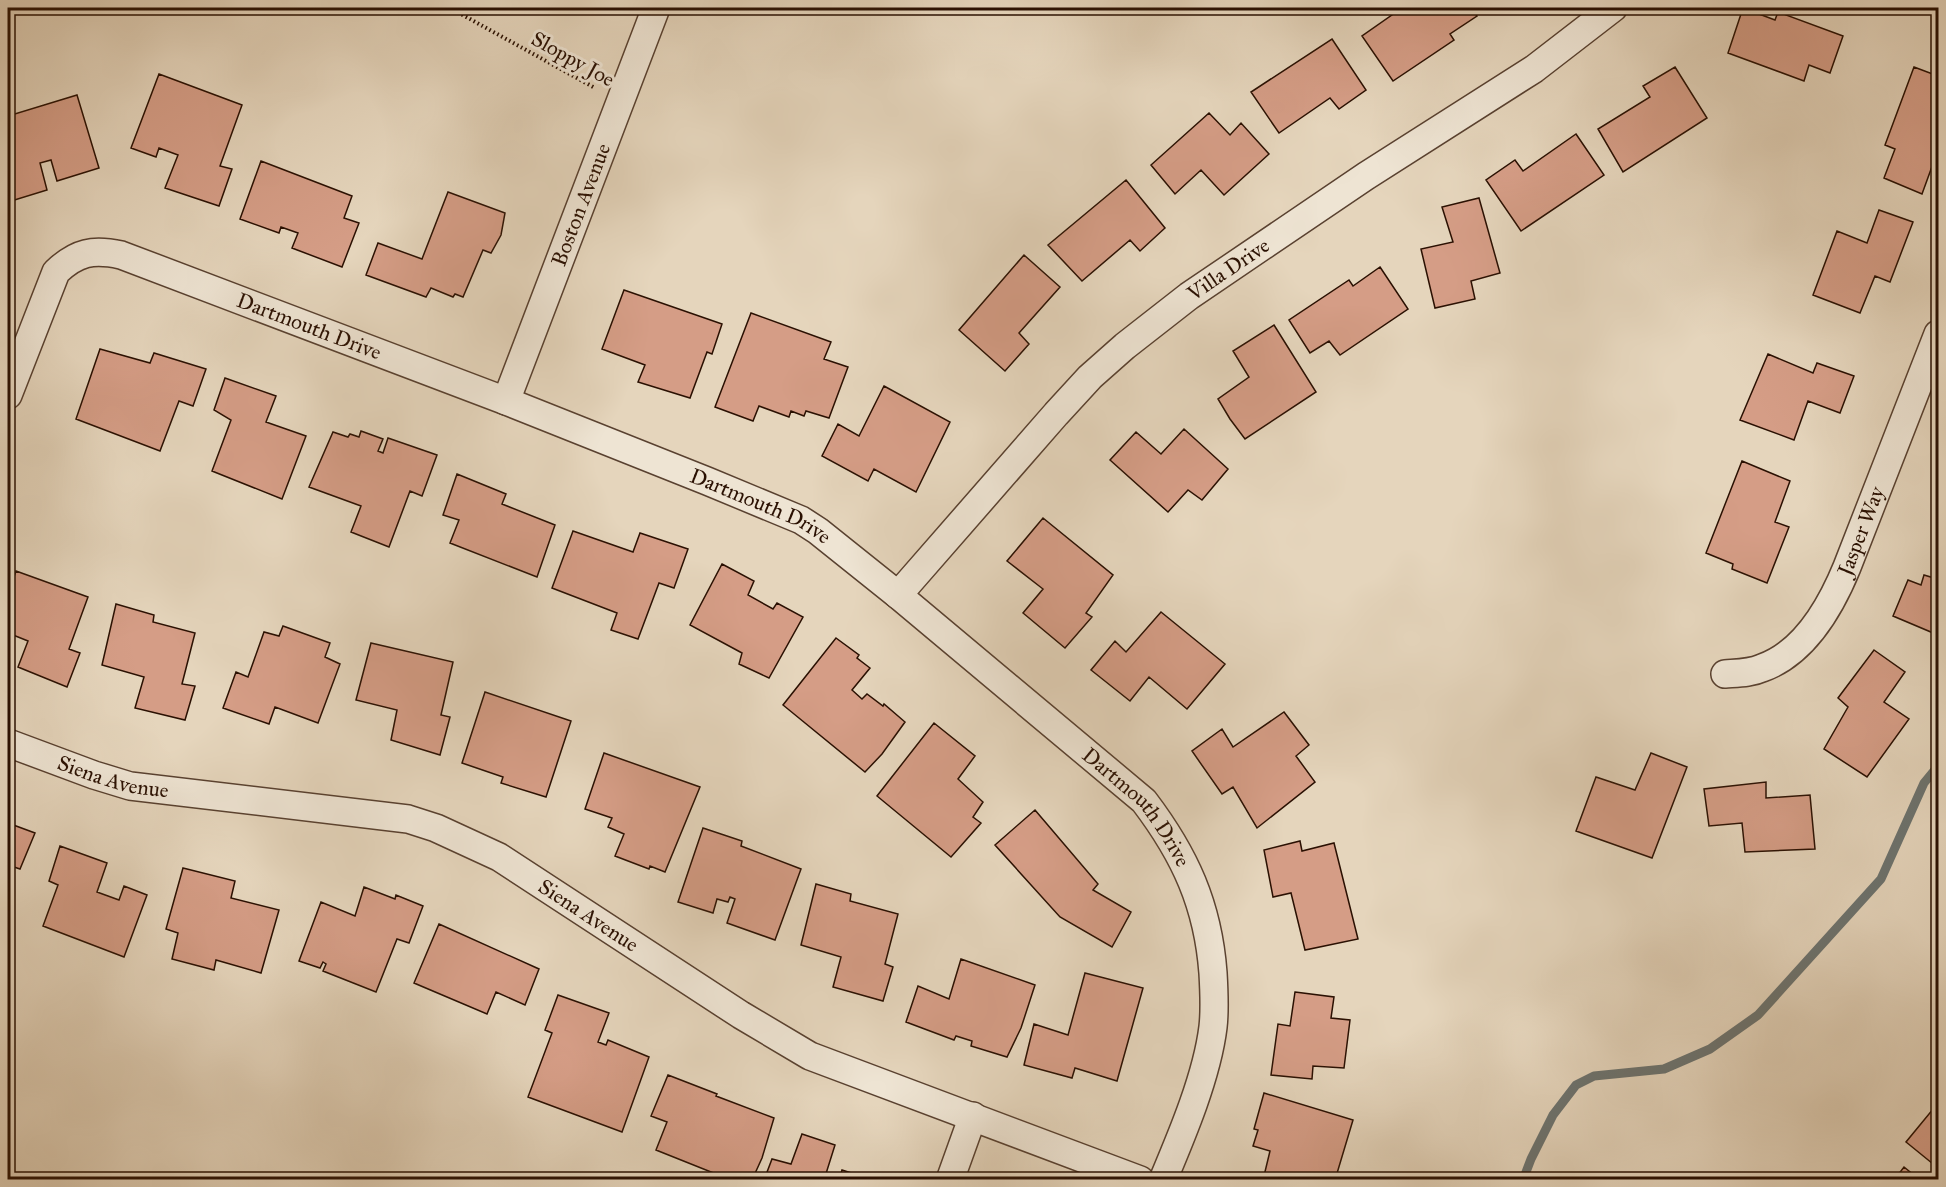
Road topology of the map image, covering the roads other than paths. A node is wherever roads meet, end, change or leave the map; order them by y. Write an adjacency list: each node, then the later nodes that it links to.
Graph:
1 (656, 8): 5 (street, Boston Avenue)
2 (1613, 8): 6 (street, Villa Drive)
3 (1938, 334): 7 (street, Jasper Way)
4 (8, 395): 5 (street, Dartmouth Drive)
5 (506, 401): 6 (street, Dartmouth Drive)
6 (898, 595): 12 (street, Dartmouth Drive)
7 (1725, 674)
8 (8, 743): 9 (street, Siena Avenue)
9 (973, 1116): 10 (street); 11 (street, Siena Avenue)
10 (950, 1179)
11 (1140, 1179)
12 (1163, 1179)

